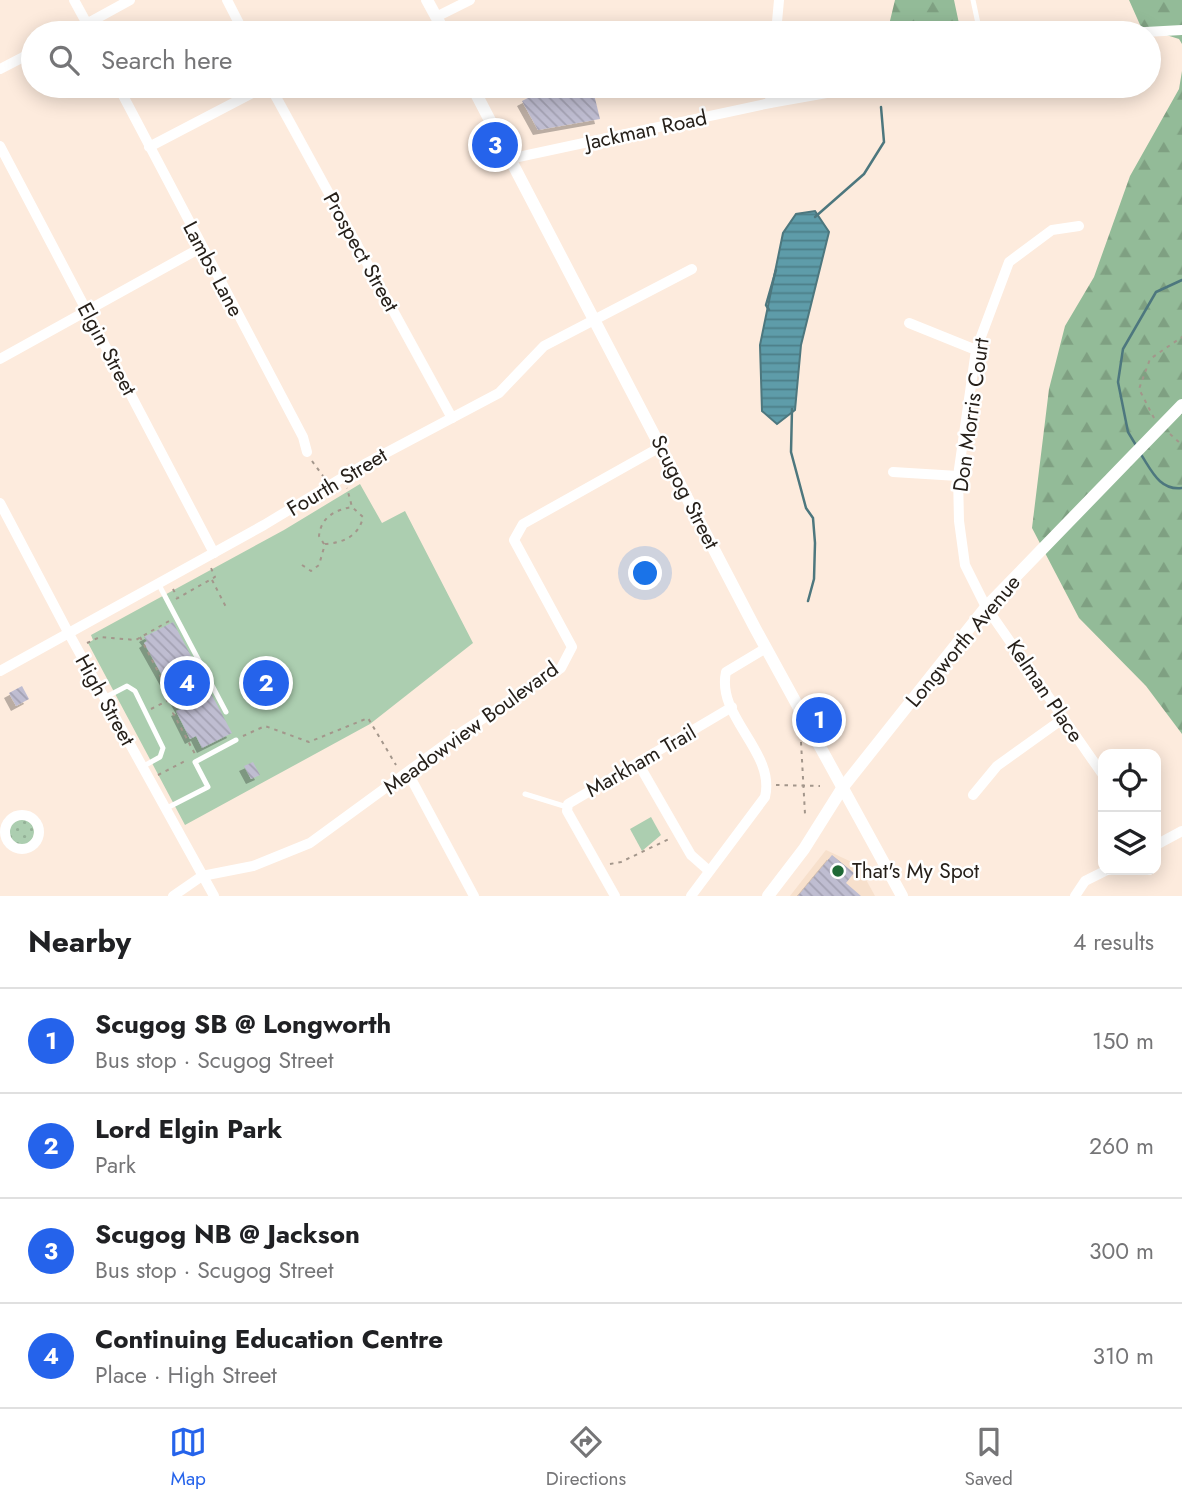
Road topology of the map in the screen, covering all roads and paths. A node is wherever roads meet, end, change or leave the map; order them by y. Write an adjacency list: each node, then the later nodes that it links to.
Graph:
1 (74, 0): 9 (street)
2 (130, 0): 10 (street)
3 (227, 0): 11 (street)
4 (427, 0): 8 (street)
5 (470, 0): 8 (street)
6 (779, 0): 13 (street)
7 (974, 0): 14 (lane)
8 (436, 17): 12 (street)
9 (85, 21)
10 (100, 21)
11 (238, 21)
12 (438, 21)
13 (777, 21)
14 (978, 21)
15 (1182, 30): 16 (street)
16 (1161, 31)
17 (21, 58): 18 (street)
18 (0, 69)
19 (124, 98): 27 (street, Lambs Lane)
20 (245, 98): 27 (street)
21 (275, 98): 39 (street, Prospect Street)
22 (478, 98): 28 (street, Scugog Street)
23 (770, 98): 25 (street)
24 (798, 98): 25 (street, Jackman Road)
25 (770, 103): 28 (street, Jackman Road)
26 (0, 146): 32 (street, Elgin Street)
27 (149, 147): 30 (street, Lambs Lane)
28 (509, 159): 33 (street, Scugog Street)
29 (1079, 226): 36 (street, Don Morris Court)
30 (202, 247): 32 (street); 44 (street, Lambs Lane)
31 (692, 269): 33 (street, Fourth Street)
32 (87, 312): 37 (street); 52 (street, Elgin Street)
33 (596, 318): 39 (street, Fourth Street); 43 (street, Scugog Street)
34 (909, 323): 36 (street)
35 (1182, 337): 40 (path)
36 (976, 350): 46 (street, Don Morris Court)
37 (0, 359)
38 (1182, 405): 60 (street, Longworth Avenue)
39 (452, 418): 47 (street, Fourth Street)
40 (1161, 426)
41 (1170, 434): 42 (path)
42 (1182, 445)
43 (662, 446): 66 (street, Scugog Street); 81 (street, Meadowview Boulevard)
44 (307, 452): 48 (path)
45 (893, 472): 46 (street)
46 (958, 476): 60 (street, Don Morris Court)
47 (341, 478): 48 (street, Fourth Street); 49 (path)
48 (329, 485): 52 (street, Fourth Street)
49 (352, 507): 51 (path); 51 (path)
50 (2, 510): 63 (street, High Street)
51 (325, 544): 53 (path)
52 (214, 552): 56 (street, Fourth Street)
53 (302, 565)
54 (211, 568): 55 (path)
55 (212, 579): 58 (path); 61 (path)
56 (158, 583): 59 (lane); 63 (street, Fourth Street)
57 (173, 589): 58 (path)
58 (177, 598): 59 (path)
59 (169, 603): 62 (lane)
60 (986, 607): 73 (street, Kelman Place); 86 (street, Longworth Avenue)
61 (227, 609)
62 (176, 618): 64 (path); 72 (lane)
63 (68, 632): 67 (street, Fourth Street); 68 (street, High Street)
64 (140, 637): 65 (path); 69 (path)
65 (86, 643)
66 (766, 648): 70 (street); 86 (street, Scugog Street)
67 (0, 671)
68 (104, 698): 79 (street, High Street); 79 (lane)
69 (172, 698): 71 (path); 76 (path)
70 (732, 707): 77 (street, Markham Trail); 83 (street)
71 (150, 709)
72 (226, 712)
73 (1064, 718): 80 (street, Kelman Place); 88 (street)
74 (236, 740): 76 (lane); 78 (path)
75 (801, 742): 84 (path)
76 (197, 758): 82 (path); 90 (lane)
77 (638, 763): 89 (street, Markham Trail); 93 (street)
78 (396, 765)
79 (142, 767): 90 (street, High Street)
80 (1098, 768)
81 (408, 774): 98 (street, Meadowview Boulevard); 101 (street)
82 (157, 776)
83 (768, 785): 84 (path); 96 (street)
84 (804, 786): 85 (path); 91 (path)
85 (820, 786)
86 (843, 787): 104 (street, Longworth Avenue); 105 (street, Scugog Street)
87 (525, 794): 89 (lane)
88 (972, 795)
89 (567, 807): 95 (street, Markham Trail)
90 (165, 809): 98 (street, High Street)
91 (805, 814)
92 (1182, 831): 94 (street)
93 (679, 834): 95 (path); 96 (street)
94 (1161, 842)
95 (598, 866): 102 (street, Markham Trail)
96 (708, 870): 103 (street)
97 (1098, 874): 106 (street)
98 (202, 876): 99 (street, Meadowview Boulevard); 100 (street, High Street)
99 (173, 896)
100 (214, 896)
101 (474, 896)
102 (615, 896)
103 (691, 896)
104 (768, 896)
105 (902, 896)
106 (1075, 896)

